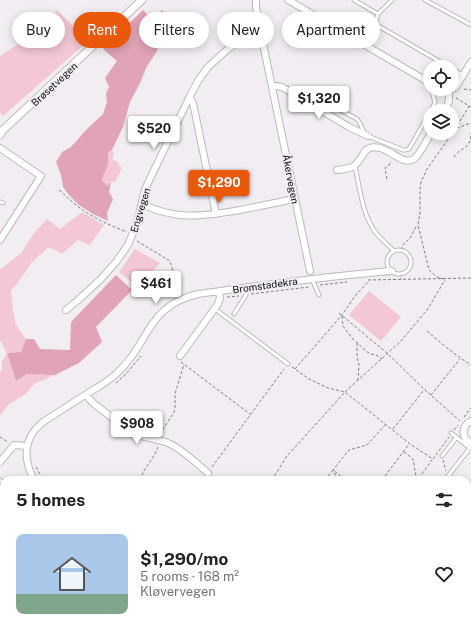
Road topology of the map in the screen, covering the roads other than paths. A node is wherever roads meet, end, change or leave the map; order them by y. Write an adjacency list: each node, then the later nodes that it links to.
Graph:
1 (142, 0): 26 (street, Brøsetvegen)
2 (256, 0): 7 (street, Åkervegen)
3 (354, 0): 9 (lane)
4 (392, 0): 10 (lane)
5 (425, 0): 11 (lane)
6 (291, 1): 8 (street)
7 (257, 12)
8 (309, 12)
9 (375, 12)
10 (380, 12)
11 (471, 24)
12 (380, 27): 16 (lane)
13 (230, 48): 24 (street, Engvegen)
14 (264, 48): 22 (street, Åkervegen)
15 (368, 48): 20 (street)
16 (437, 60)
17 (471, 62): 19 (street)
18 (459, 73): 19 (lane)
19 (463, 75): 21 (street)
20 (423, 81)
21 (459, 82)
22 (272, 87): 23 (street); 32 (street, Åkervegen)
23 (295, 95): 27 (street); 27 (lane)
24 (189, 98): 33 (street, Engvegen); 34 (street)
25 (423, 124): 27 (lane)
26 (1, 131)
27 (366, 135)
28 (427, 140): 30 (street)
29 (0, 148): 35 (street)
30 (355, 166): 31 (street); 36 (lane)
31 (337, 170)
32 (294, 198): 34 (street); 37 (street, Åkervegen)
33 (142, 204): 34 (street); 44 (street, Engvegen)
34 (216, 214)
35 (0, 240)
36 (394, 251): 38 (lane); 38 (lane, Bromstadekra)
37 (310, 271)
38 (392, 271): 39 (street, Bromstadekra)
39 (312, 279): 40 (street, Bromstadekra); 42 (lane, Bromstadekra)
40 (245, 288): 41 (street, Bromstadekra); 45 (lane)
41 (219, 291): 43 (street, Bromstadekra); 48 (street, Bromstadekra)
42 (319, 295)
43 (215, 309): 46 (street, Bromstadekra); 47 (lane)
44 (66, 310)
45 (234, 314)
46 (180, 356)
47 (288, 364)
48 (86, 395): 52 (street, Bromstadekra); 56 (street)
49 (471, 421): 53 (street)
50 (451, 433): 51 (lane)
51 (456, 438): 53 (lane); 54 (lane)
52 (27, 446): 55 (street); 57 (street)
53 (470, 447): 58 (lane)
54 (442, 456)
55 (0, 462)
56 (208, 472)
57 (32, 476)
58 (448, 476)

